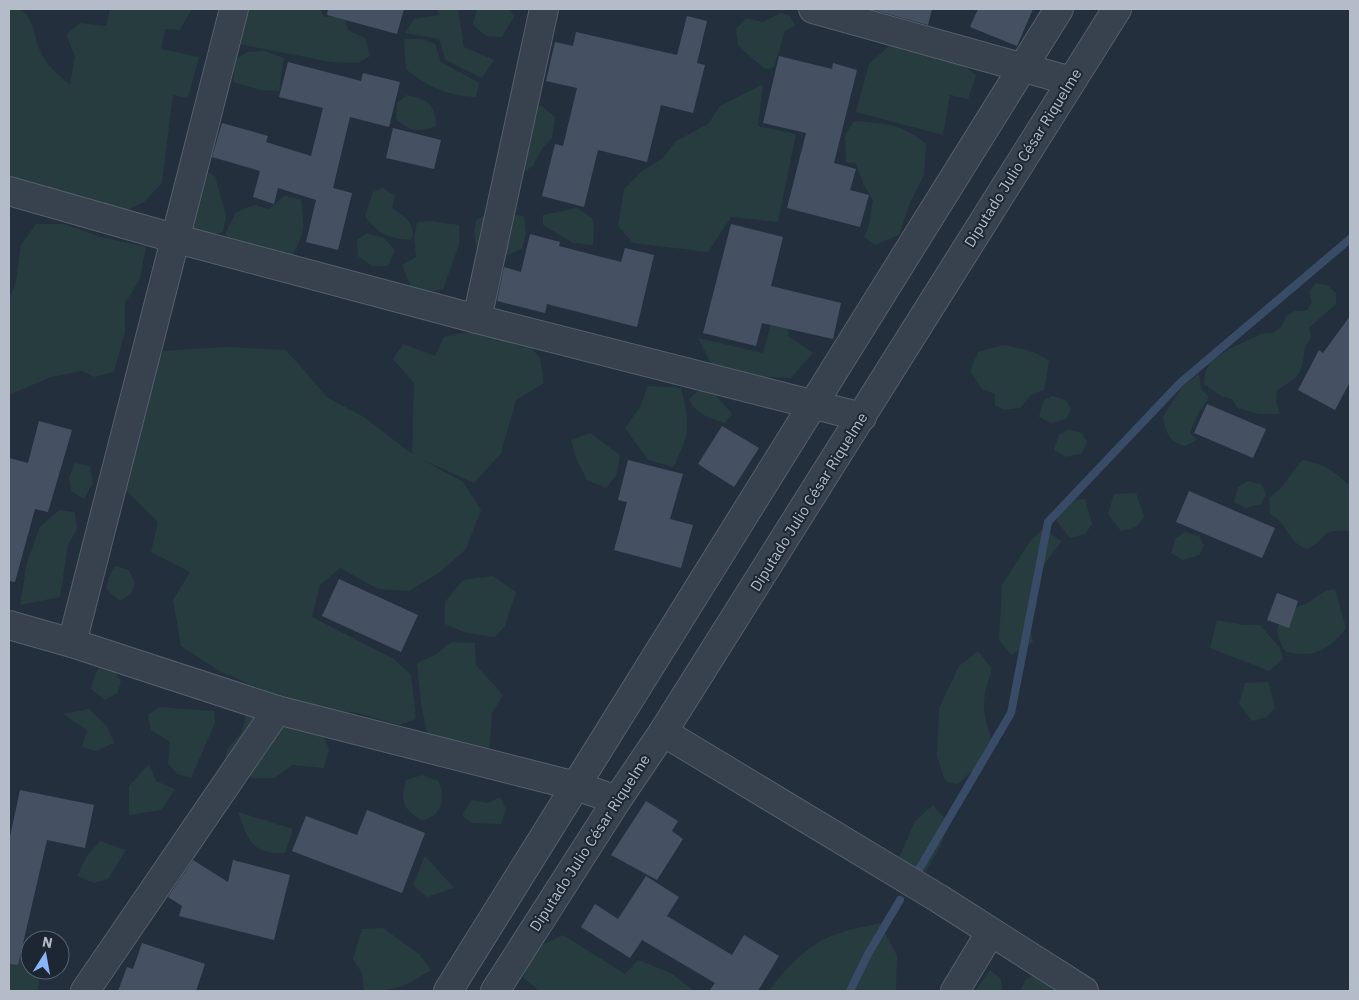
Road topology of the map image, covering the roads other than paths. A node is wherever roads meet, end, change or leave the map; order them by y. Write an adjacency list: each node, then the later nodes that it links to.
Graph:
1 (234, 9): 10 (street)
2 (544, 9): 11 (street)
3 (813, 9): 6 (street)
4 (1059, 9): 7 (street)
5 (1117, 9): 8 (street, Diputado Julio César Riquelme)
6 (846, 13): 7 (street)
7 (1022, 67): 8 (street); 12 (street)
8 (1071, 81): 13 (street, Diputado Julio César Riquelme)
9 (9, 191): 10 (street)
10 (177, 239): 11 (street); 15 (street)
11 (477, 319): 12 (street)
12 (813, 406): 13 (street); 18 (street)
13 (862, 417): 17 (street, Diputado Julio César Riquelme)
14 (9, 625): 15 (street)
15 (72, 643): 16 (street)
16 (277, 710): 18 (street); 23 (street)
17 (663, 732): 19 (street, Diputado Julio César Riquelme); 22 (street)
18 (576, 786): 19 (street); 20 (street)
19 (617, 800): 21 (street, Diputado Julio César Riquelme)
20 (513, 889): 21 (street); 24 (street)
21 (546, 911): 25 (street, Diputado Julio César Riquelme)
22 (990, 933): 26 (street); 27 (street)
23 (85, 991)
24 (448, 991)
25 (495, 991)
26 (955, 991)
27 (1084, 991)

